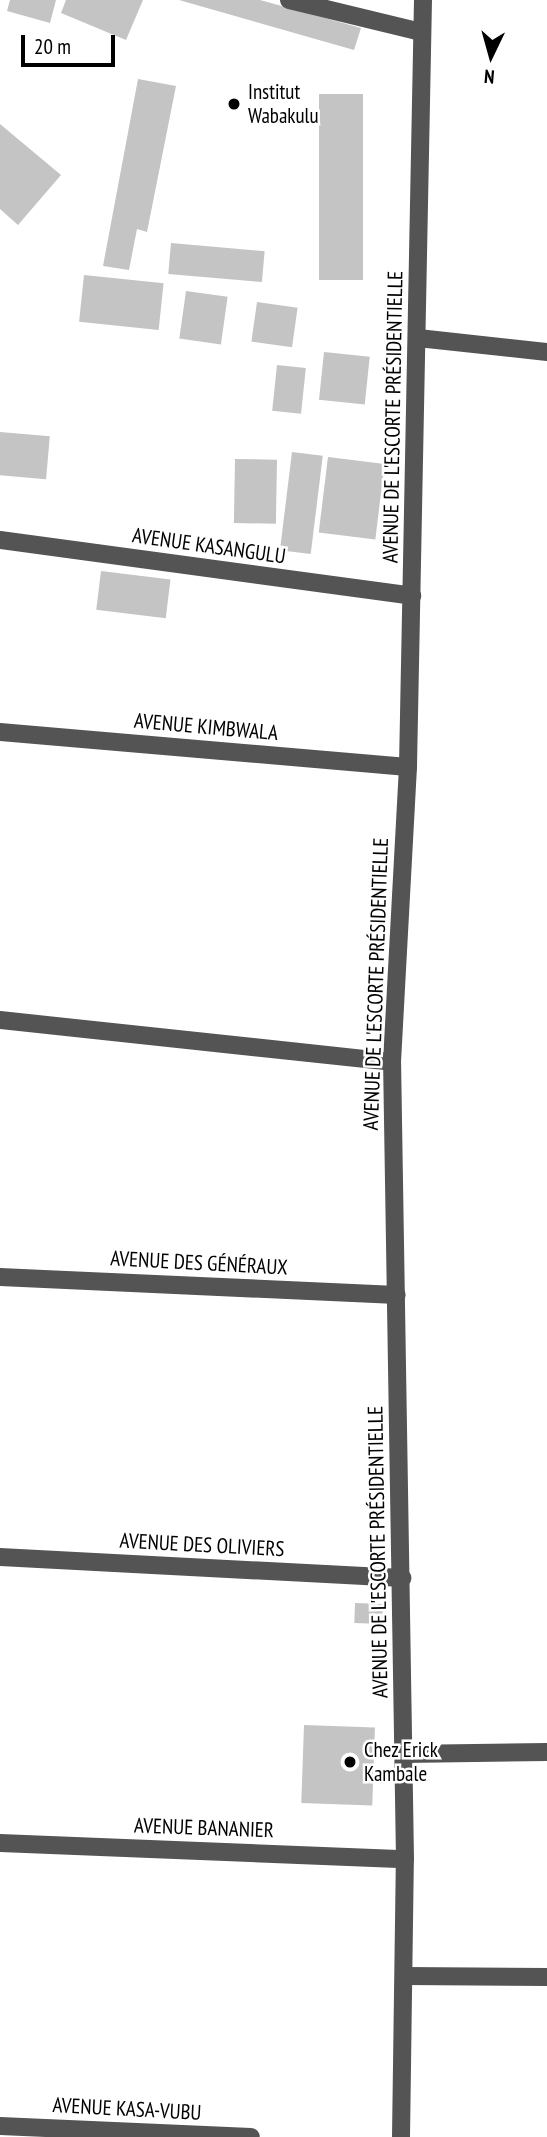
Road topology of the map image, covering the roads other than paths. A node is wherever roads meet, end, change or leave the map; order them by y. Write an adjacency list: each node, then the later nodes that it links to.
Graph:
1 (289, 0): 3 (street)
2 (423, 0): 3 (street, AVENUE DE L'ESCORTE PRÉSIDENTIELLE)
3 (421, 32): 4 (street, AVENUE DE L'ESCORTE PRÉSIDENTIELLE)
4 (418, 338): 5 (street); 7 (street, AVENUE DE L'ESCORTE PRÉSIDENTIELLE)
5 (547, 352)
6 (0, 540): 7 (street, AVENUE KASANGULU)
7 (412, 596): 9 (street, AVENUE DE L'ESCORTE PRÉSIDENTIELLE)
8 (0, 732): 9 (street, AVENUE KIMBWALA)
9 (408, 767): 11 (street, AVENUE DE L'ESCORTE PRÉSIDENTIELLE)
10 (0, 1020): 11 (street)
11 (392, 1062): 13 (street, AVENUE DE L'ESCORTE PRÉSIDENTIELLE)
12 (0, 1277): 13 (street, AVENUE DES GÉNÉRAUX)
13 (397, 1295): 15 (street, AVENUE DE L'ESCORTE PRÉSIDENTIELLE)
14 (0, 1557): 15 (street, AVENUE DES OLIVIERS)
15 (402, 1577): 17 (street, AVENUE DE L'ESCORTE PRÉSIDENTIELLE)
16 (547, 1752): 17 (street)
17 (404, 1754): 19 (street, AVENUE DE L'ESCORTE PRÉSIDENTIELLE)
18 (0, 1843): 19 (street, AVENUE BANANIER)
19 (405, 1859): 20 (street, AVENUE DE L'ESCORTE PRÉSIDENTIELLE)
20 (405, 1976): 21 (street); 25 (street, AVENUE DE L'ESCORTE PRÉSIDENTIELLE)
21 (547, 1977)
22 (0, 2126): 23 (street, AVENUE KASA-VUBU)
23 (51, 2132): 24 (street, AVENUE KASA-VUBU)
24 (251, 2137)
25 (401, 2137)

